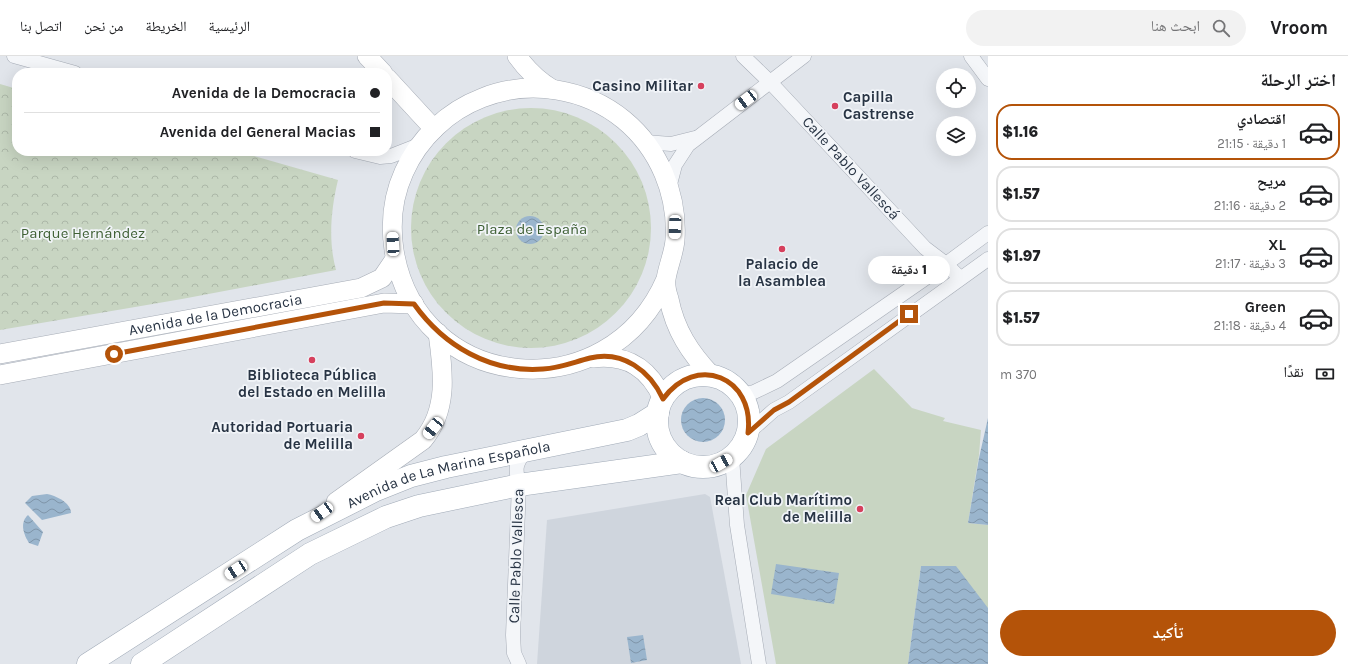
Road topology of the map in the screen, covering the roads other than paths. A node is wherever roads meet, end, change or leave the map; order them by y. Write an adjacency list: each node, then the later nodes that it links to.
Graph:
1 (14, 56): 7 (street)
2 (367, 56): 8 (main road)
3 (517, 56): 12 (main road)
4 (743, 56): 10 (street, Calle Pablo Vallescá)
5 (804, 56): 10 (street)
6 (971, 56): 9 (street)
7 (57, 68)
8 (378, 68)
9 (988, 79)
10 (770, 82): 14 (street); 24 (street, Calle Pablo Vallescá)
11 (392, 84): 13 (main road)
12 (552, 89): 13 (main road); 15 (main road)
13 (434, 129): 16 (main road)
14 (697, 137): 15 (street); 20 (street)
15 (645, 142): 20 (main road)
16 (419, 145): 19 (street); 22 (main road)
17 (376, 156): 18 (street)
18 (391, 156)
19 (392, 156)
20 (669, 188): 26 (main road)
21 (988, 233): 24 (street)
22 (395, 259): 27 (main road); 29 (main road, Avenida de la Democracia)
23 (988, 259): 25 (street)
24 (946, 264): 25 (street, Calle Pablo Vallescá); 35 (street)
25 (960, 278): 37 (street)
26 (666, 279): 32 (main road); 34 (main road)
27 (414, 304): 28 (main road); 31 (main road, Avenida de la Democracia)
28 (438, 333): 32 (main road); 42 (main road)
29 (110, 334): 30 (main road, Avenida de la Democracia); 31 (main road)
30 (0, 354)
31 (114, 354): 33 (main road, Avenida de la Democracia)
32 (590, 358): 36 (main road)
33 (0, 374)
34 (712, 376): 35 (main road); 36 (main road)
35 (741, 394): 37 (main road)
36 (660, 406): 38 (main road, Avenida de La Marina Española); 40 (main road)
37 (748, 433): 39 (main road)
38 (526, 451): 41 (street, Calle Pablo Vallesca); 42 (main road, Avenida de La Marina Española)
39 (732, 457): 40 (main road); 48 (street)
40 (682, 462): 41 (main road, Avenida de La Marina Española)
41 (519, 485): 44 (main road, Avenida de La Marina Española); 47 (street, Calle Pablo Vallesca)
42 (297, 530): 43 (main road, Avenida de La Marina Española)
43 (162, 617): 44 (main road); 45 (main road, Avenida de La Marina Española)
44 (176, 641): 46 (main road, Avenida de La Marina Española)
45 (88, 664)
46 (142, 664)
47 (519, 664)
48 (759, 664)

